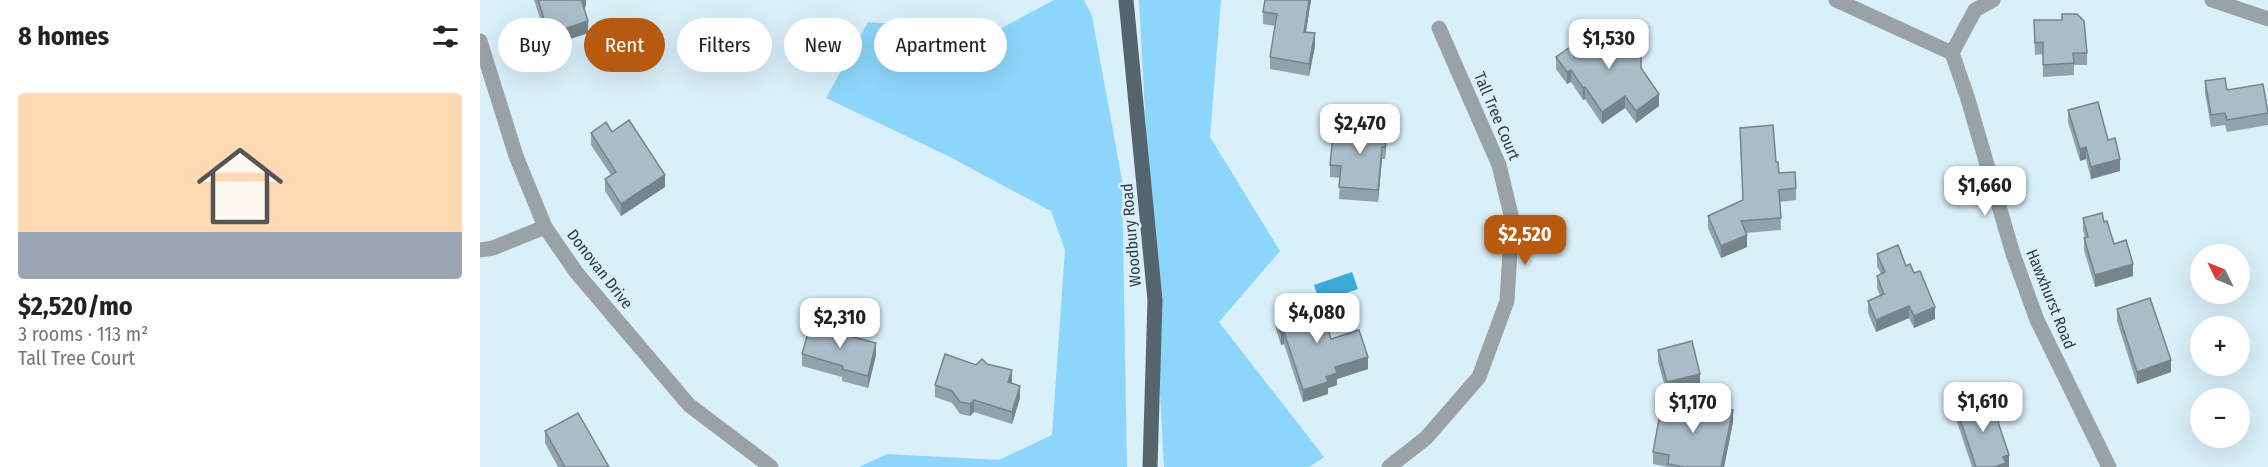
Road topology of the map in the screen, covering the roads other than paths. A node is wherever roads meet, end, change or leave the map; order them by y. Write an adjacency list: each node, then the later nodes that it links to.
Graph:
1 (1126, 0): 12 (main road, Woodbury Road)
2 (1836, 0): 8 (street)
3 (1993, 0): 8 (street)
4 (2212, 0): 5 (street)
5 (2268, 19)
6 (1439, 28): 13 (street, Tall Tree Court)
7 (480, 41): 9 (street, Donovan Drive)
8 (1952, 53): 14 (street, Hawxhurst Road)
9 (545, 227): 10 (street); 11 (street, Donovan Drive)
10 (480, 250)
11 (771, 467)
12 (1150, 467)
13 (1389, 467)
14 (2109, 467)

